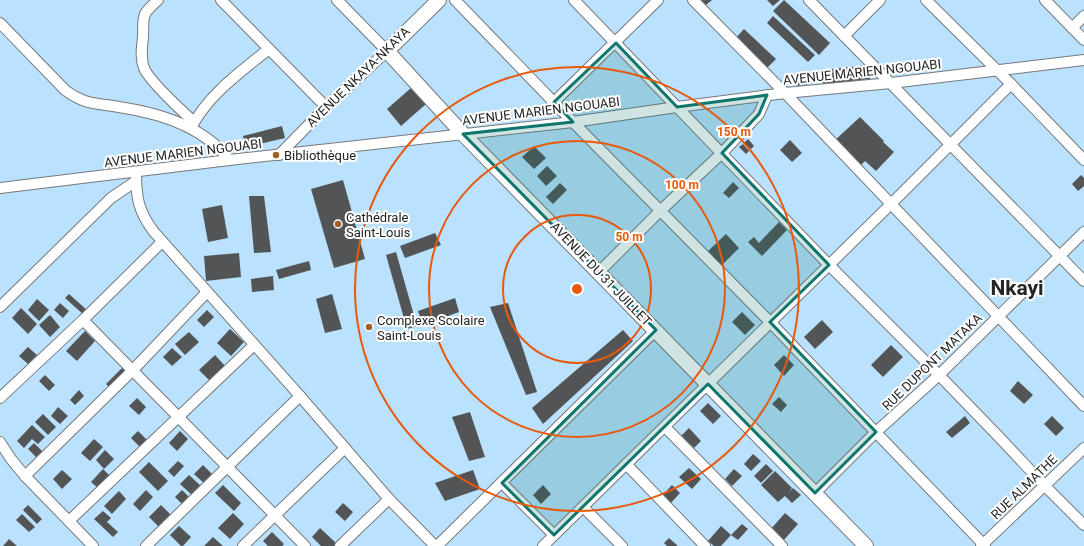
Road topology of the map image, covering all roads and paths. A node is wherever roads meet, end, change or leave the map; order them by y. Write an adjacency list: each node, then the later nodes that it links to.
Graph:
1 (158, 0): 31 (street)
2 (221, 0): 19 (street)
3 (337, 0): 20 (street, AVENUE DU 31 JUILLET)
4 (439, 0): 20 (street, AVENUE NKAYA-NKAYA)
5 (455, 0): 27 (street)
6 (574, 0): 18 (street)
7 (658, 0): 18 (street)
8 (693, 0): 25 (street)
9 (809, 0): 16 (street)
10 (880, 0): 16 (street)
11 (926, 0): 22 (street)
12 (1045, 0): 15 (street)
13 (1084, 16): 15 (street)
14 (0, 23): 31 (street)
15 (1072, 28): 17 (street)
16 (844, 36): 23 (street)
17 (1084, 40)
18 (616, 43): 27 (street); 29 (street)
19 (269, 49): 28 (street); 31 (street)
20 (386, 51): 28 (street, AVENUE NKAYA-NKAYA); 32 (street, AVENUE DU 31 JUILLET)
21 (1084, 60): 22 (street, AVENUE MARIEN NGOUABI)
22 (996, 70): 23 (street, AVENUE MARIEN NGOUABI); 24 (street)
23 (891, 83): 25 (street, AVENUE MARIEN NGOUABI); 33 (street)
24 (1011, 84): 33 (street); 37 (street)
25 (785, 93): 26 (street, AVENUE MARIEN NGOUABI); 40 (street)
26 (767, 96): 29 (street, AVENUE MARIEN NGOUABI); 34 (street)
27 (554, 102): 30 (street)
28 (326, 107): 35 (street, AVENUE NKAYA-NKAYA)
29 (677, 107): 30 (street, AVENUE MARIEN NGOUABI); 34 (street)
30 (573, 122): 32 (street, AVENUE MARIEN NGOUABI); 41 (street)
31 (192, 125): 36 (street)
32 (463, 134): 35 (street, AVENUE MARIEN NGOUABI); 46 (street, AVENUE DU 31 JUILLET)
33 (950, 145): 40 (street); 44 (street)
34 (722, 153): 41 (street); 45 (street)
35 (279, 155): 36 (street, AVENUE MARIEN NGOUABI)
36 (228, 160): 38 (street, AVENUE MARIEN NGOUABI)
37 (1084, 160)
38 (136, 177): 39 (street, AVENUE MARIEN NGOUABI); 43 (street); 49 (street)
39 (0, 188)
40 (890, 205): 45 (street); 50 (street)
41 (660, 211): 46 (street); 52 (street)
42 (1084, 232): 44 (street, RUE DUPONT MATAKA)
43 (162, 242): 48 (street); 51 (street)
44 (1060, 255): 47 (street); 50 (street, RUE DUPONT MATAKA)
45 (829, 265): 52 (street); 56 (street)
46 (599, 272): 53 (street, AVENUE DU 31 JUILLET)
47 (1084, 280)
48 (207, 292): 54 (street); 55 (street)
49 (0, 307)
50 (999, 316): 56 (street, RUE DUPONT MATAKA); 60 (street)
51 (83, 320): 55 (street); 59 (street)
52 (770, 322): 57 (street); 63 (street)
53 (656, 330): 57 (street, AVENUE DU 31 JUILLET); 70 (street)
54 (254, 345): 58 (street); 61 (street)
55 (133, 370): 61 (street); 69 (street)
56 (939, 375): 63 (street, RUE DUPONT MATAKA); 71 (street)
57 (708, 384): 62 (street); 72 (street, AVENUE DU 31 JUILLET)
58 (300, 396): 65 (street); 68 (street)
59 (0, 398)
60 (1084, 406)
61 (179, 417): 68 (street); 76 (street)
62 (665, 427): 67 (street); 89 (street)
63 (876, 432): 72 (street, RUE DUPONT MATAKA); 79 (street)
64 (1, 448): 69 (street)
65 (345, 448): 73 (street); 75 (street)
66 (1084, 448): 71 (street, RUE ALMATHE)
67 (626, 464): 74 (street); 88 (street)
68 (227, 467): 75 (street); 81 (street)
69 (25, 476): 76 (street)
70 (502, 483): 78 (street); 85 (street)
71 (1044, 486): 77 (street); 79 (street, RUE ALMATHE)
72 (815, 493): 90 (street, AVENUE DU 31 JUILLET)
73 (389, 499): 84 (street); 85 (street)
74 (583, 507): 78 (street); 87 (street)
75 (275, 516): 82 (street); 83 (street)
76 (69, 521): 80 (street)
77 (1084, 525)
78 (554, 535): 86 (street)
79 (983, 545)
80 (93, 546)
81 (146, 546)
82 (243, 546)
83 (305, 546)
84 (340, 546)
85 (436, 546)
86 (543, 546)
87 (622, 546)
88 (705, 546)
89 (782, 546)
90 (866, 546)

